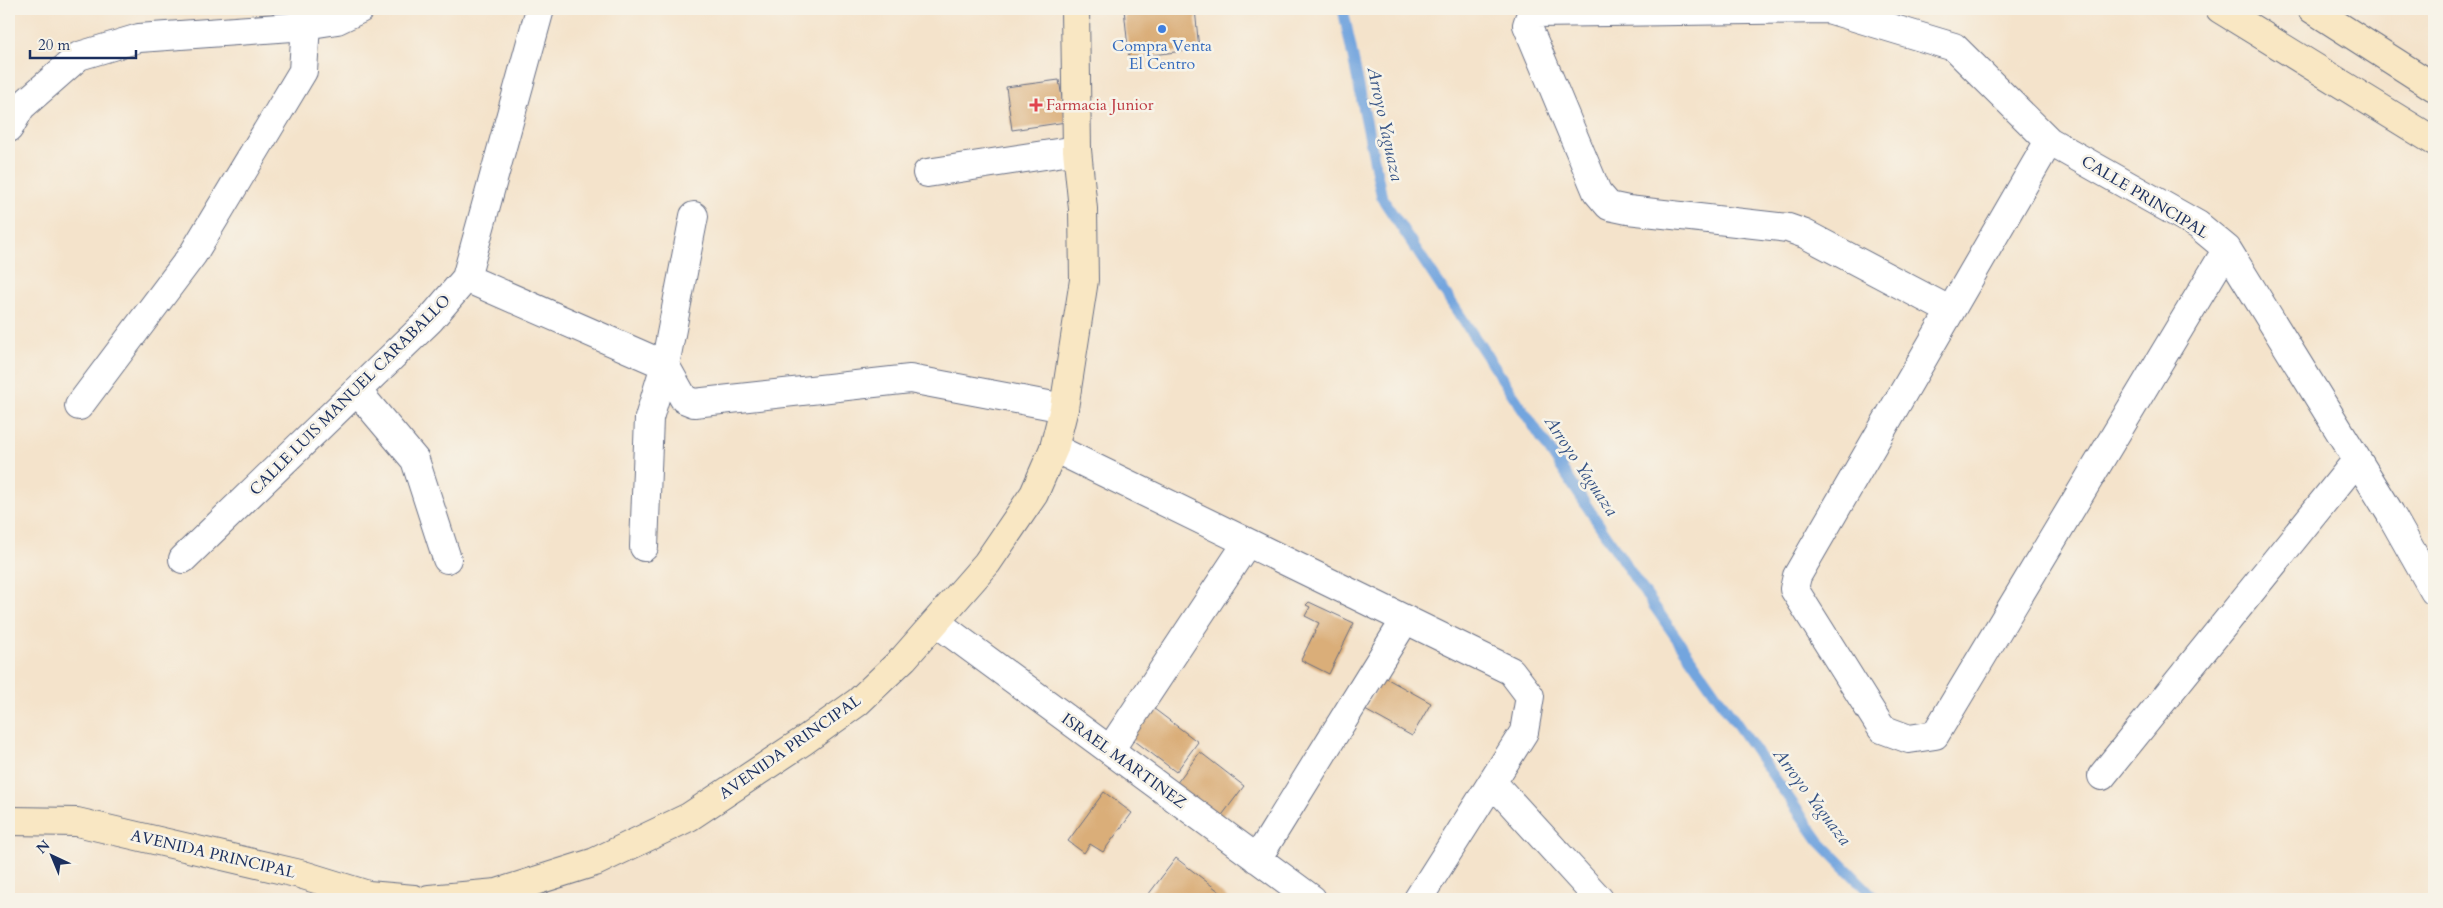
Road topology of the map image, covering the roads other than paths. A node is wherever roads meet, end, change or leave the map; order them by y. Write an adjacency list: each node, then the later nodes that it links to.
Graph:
1 (360, 9): 7 (street)
2 (540, 9): 16 (street, CALLE LUIS MANUEL CARABALLO)
3 (1075, 9): 12 (street, AVENIDA PRINCIPAL)
4 (1828, 9): 10 (street, CALLE PRINCIPAL); 17 (street, CALLE PRINCIPAL)
5 (2220, 9): 11 (street)
6 (2312, 9): 8 (street)
7 (306, 25): 9 (street); 20 (street)
8 (2434, 87)
9 (9, 128)
10 (2049, 141): 15 (street, CALLE PRINCIPAL); 17 (street)
11 (2434, 141)
12 (1077, 150): 13 (street); 21 (street, AVENIDA PRINCIPAL)
13 (927, 173)
14 (694, 216): 18 (street)
15 (2227, 249): 17 (street); 23 (street, CALLE PRINCIPAL)
16 (466, 278): 18 (street); 19 (street, CALLE LUIS MANUEL CARABALLO)
17 (1949, 310)
18 (665, 365): 21 (street); 25 (street)
19 (357, 391): 26 (street); 27 (street, CALLE LUIS MANUEL CARABALLO)
20 (79, 406)
21 (1064, 408): 22 (street, AVENIDA PRINCIPAL)
22 (1054, 448): 24 (street); 30 (street, AVENIDA PRINCIPAL)
23 (2357, 460): 28 (street, CALLE PRINCIPAL); 32 (street)
24 (1247, 542): 29 (street); 31 (street)
25 (644, 547)
26 (447, 558)
27 (183, 559)
28 (2434, 591)
29 (1405, 620): 33 (street); 35 (street)
30 (937, 623): 31 (street, ISRAEL MARTINEZ); 38 (street, AVENIDA PRINCIPAL)
31 (1110, 750): 35 (street, ISRAEL MARTINEZ)
32 (2102, 776)
33 (1493, 783): 40 (street); 41 (street)
34 (9, 821): 36 (street, AVENIDA PRINCIPAL)
35 (1257, 859): 39 (street, ISRAEL MARTINEZ)
36 (368, 897): 37 (street, AVENIDA PRINCIPAL)
37 (414, 899)
38 (429, 899)
39 (1312, 899)
40 (1418, 899)
41 (1599, 899)

